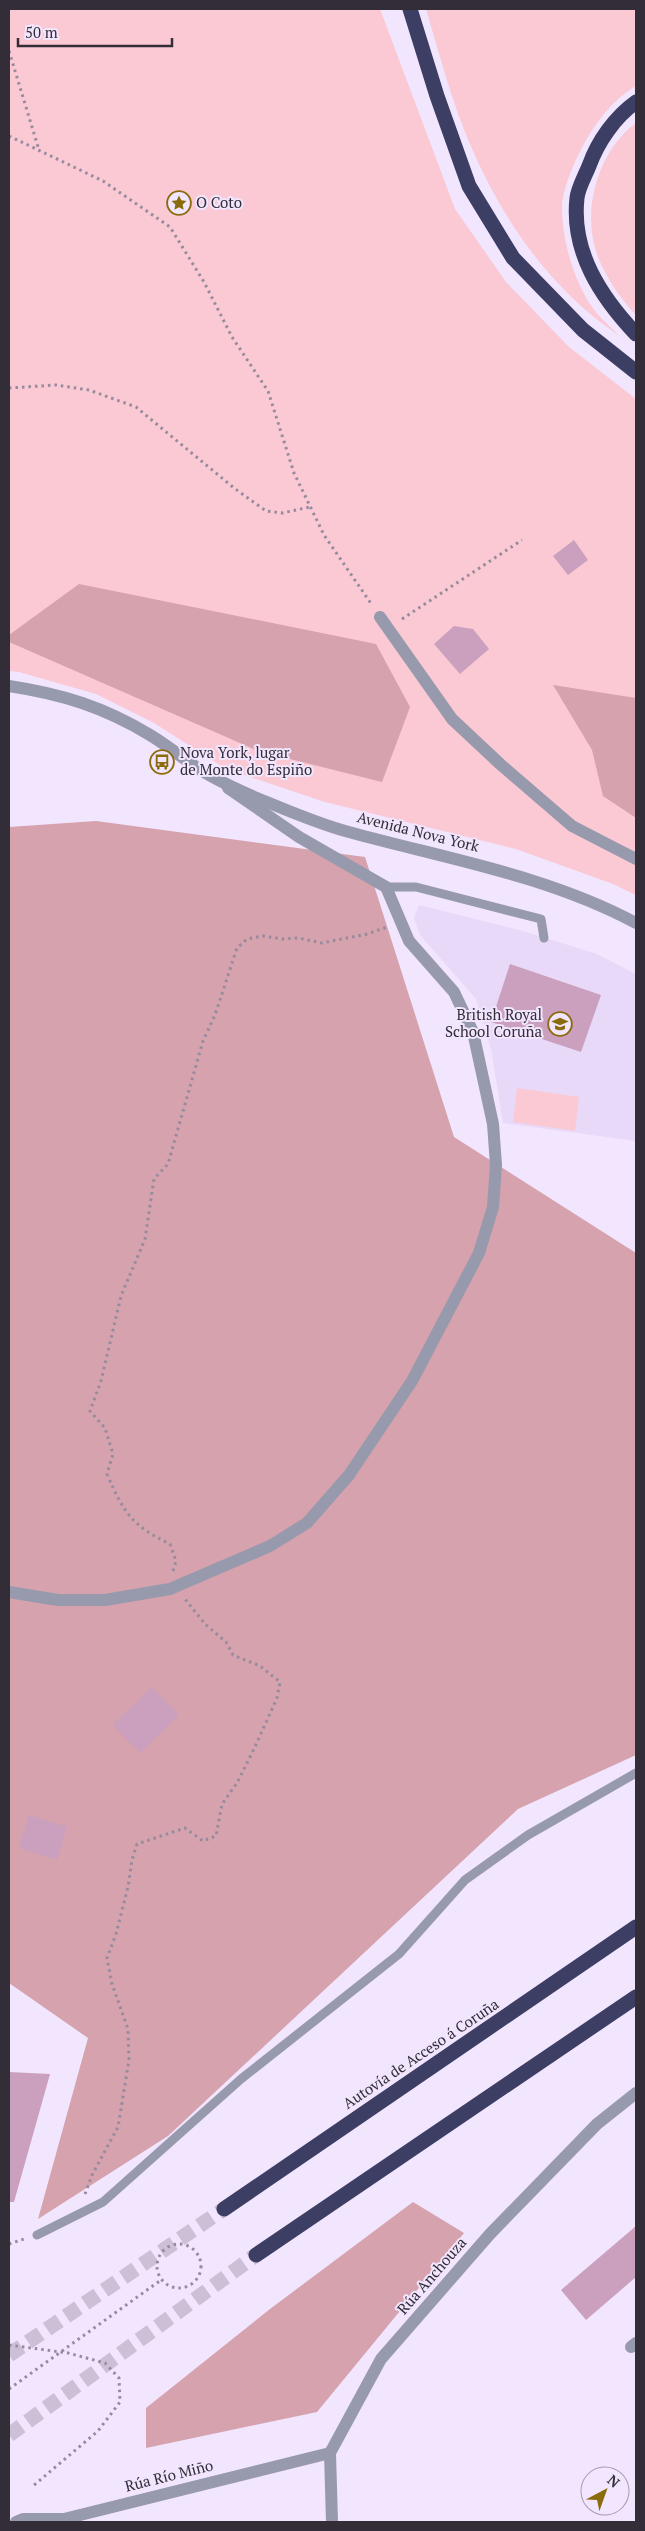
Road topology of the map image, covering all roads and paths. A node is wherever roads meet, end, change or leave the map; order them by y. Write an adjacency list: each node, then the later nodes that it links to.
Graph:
1 (410, 9): 7 (highway)
2 (9, 51): 5 (path)
3 (636, 102): 6 (highway)
4 (9, 136): 5 (path)
5 (39, 150): 9 (path)
6 (636, 334)
7 (636, 372)
8 (9, 388): 9 (path)
9 (310, 506): 11 (path)
10 (522, 540): 12 (path)
11 (380, 617): 12 (street)
12 (388, 628): 15 (street)
13 (9, 686): 14 (street, Avenida Nova York)
14 (195, 766): 16 (street, Avenida Nova York); 18 (street, Avenida Nova York)
15 (636, 859)
16 (386, 887): 17 (street); 19 (lane)
17 (399, 922): 20 (street); 20 (path)
18 (636, 923)
19 (544, 938)
20 (170, 1589): 21 (street); 27 (path)
21 (9, 1592)
22 (636, 1773): 27 (lane)
23 (636, 1927): 26 (highway, Autovía de Acceso á Coruña)
24 (636, 1997): 29 (highway)
25 (636, 2093): 33 (street, Rúa Anchouza)
26 (224, 2209)
27 (82, 2212): 28 (lane)
28 (37, 2234)
29 (256, 2255)
30 (161, 2280): 30 (path); 32 (path)
31 (9, 2345): 34 (path)
32 (9, 2389)
33 (330, 2453): 35 (street, Rúa Río Miño); 36 (street, Rúa Anchouza)
34 (33, 2486)
35 (16, 2522)
36 (332, 2522)

